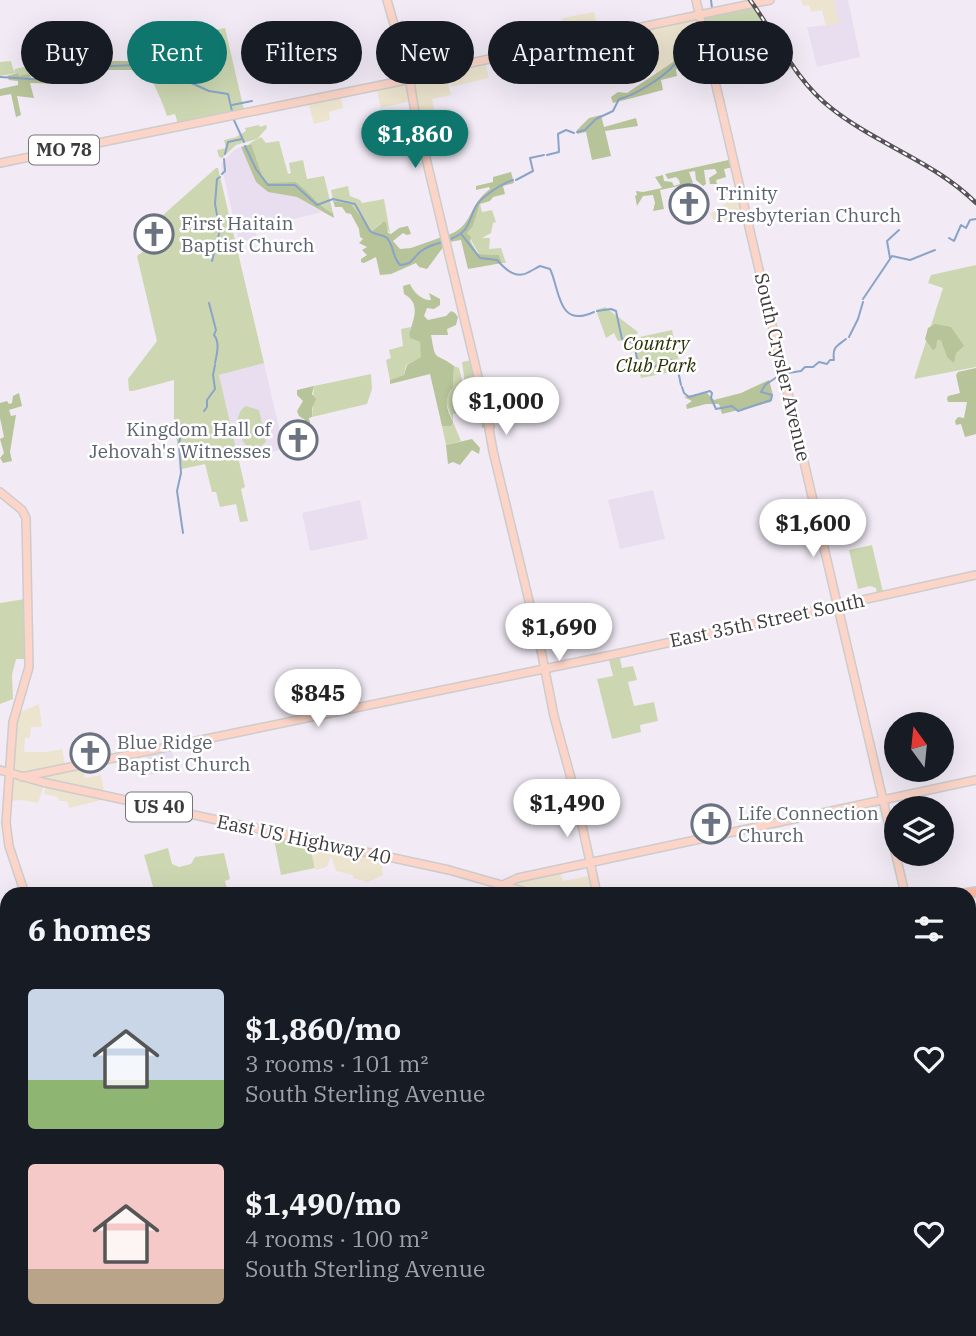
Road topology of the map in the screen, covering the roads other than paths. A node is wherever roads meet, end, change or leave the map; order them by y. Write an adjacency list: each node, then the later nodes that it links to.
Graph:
1 (387, 0): 5 (main road)
2 (697, 0): 4 (main road, South Crysler Avenue)
3 (769, 0): 4 (main road, MO 78)
4 (700, 15): 6 (main road, MO 78); 12 (main road, South Crysler Avenue)
5 (393, 21)
6 (474, 63)
7 (379, 84): 9 (main road, MO 78)
8 (409, 84): 13 (main road)
9 (0, 163)
10 (0, 492): 15 (main road)
11 (976, 575): 12 (main road, East 35th Street South)
12 (838, 605): 13 (main road, East 35th Street South); 18 (main road, South Crysler Avenue)
13 (544, 667): 16 (main road, East 35th Street South); 19 (main road)
14 (0, 769): 15 (main road, US 40)
15 (9, 773): 16 (main road, US 40); 21 (main road)
16 (22, 777): 20 (main road, East US Highway 40 / US 40)
17 (976, 780): 18 (main road)
18 (883, 800): 19 (main road); 24 (main road, South Crysler Avenue)
19 (588, 863): 20 (main road); 23 (main road)
20 (513, 884): 22 (main road, East US Highway 40 / US 40)
21 (23, 887)
22 (519, 887)
23 (593, 887)
24 (903, 887)

